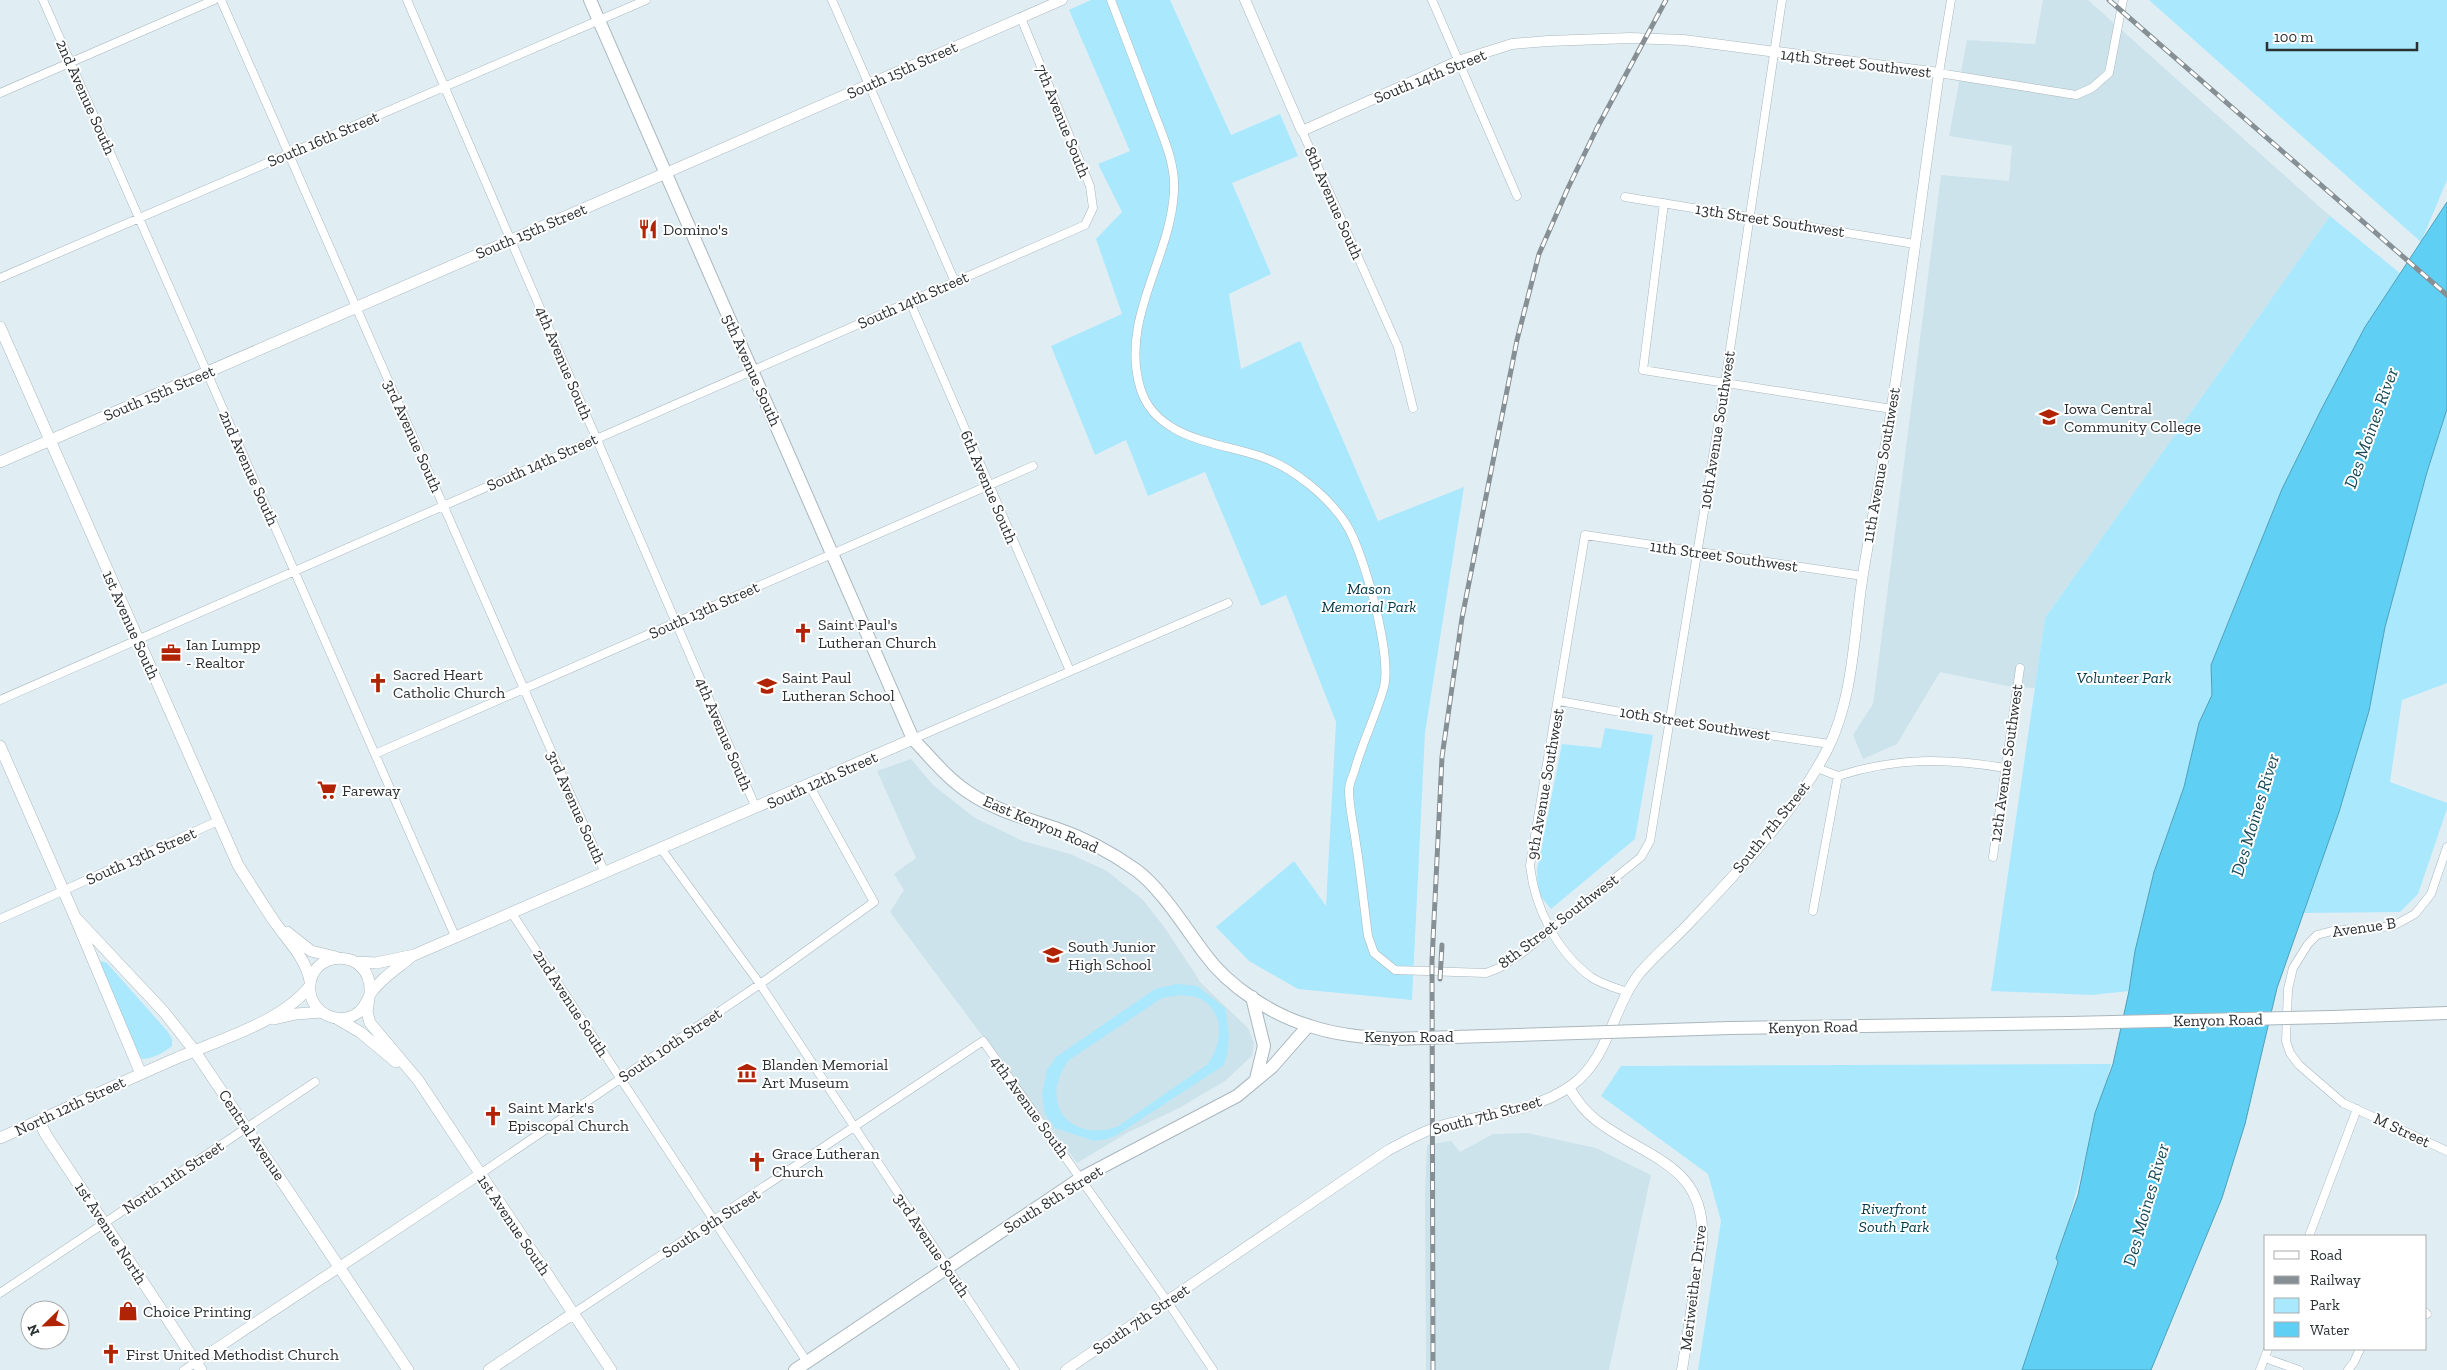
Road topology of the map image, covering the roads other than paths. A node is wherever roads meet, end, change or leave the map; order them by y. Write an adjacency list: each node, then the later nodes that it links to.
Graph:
1 (43, 0): 20 (street, 2nd Avenue South)
2 (214, 0): 20 (street)
3 (221, 0): 26 (street, 3rd Avenue South)
4 (406, 0): 23 (street, 4th Avenue South)
5 (590, 0): 16 (main road, 5th Avenue South)
6 (646, 0): 16 (street, South 16th Street)
7 (832, 0): 22 (street)
8 (1062, 0): 15 (street, South 15th Street)
9 (1111, 0): 87 (street, 8th Street Southwest)
10 (1245, 0): 25 (street, 8th Avenue South)
11 (1432, 0): 19 (street)
12 (1782, 0): 18 (street, 10th Avenue Southwest)
13 (1951, 0): 21 (street, 11th Avenue Southwest)
14 (2122, 0): 21 (street, 14th Street Southwest)
15 (1021, 18): 22 (street, South 15th Street); 33 (street, 7th Avenue South)
16 (599, 20): 23 (street, South 16th Street); 27 (main road, 5th Avenue South)
17 (1684, 40): 18 (street, 14th Street Southwest); 19 (street, South 14th Street)
18 (1774, 52): 21 (street, 14th Street Southwest); 31 (street, 10th Avenue Southwest)
19 (1458, 61): 25 (street, South 14th Street); 28 (street)
20 (70, 63): 24 (street); 32 (street, 2nd Avenue South)
21 (1939, 74): 35 (street, 11th Avenue Southwest)
22 (868, 84): 27 (street, South 15th Street); 37 (street)
23 (444, 87): 26 (street, South 16th Street); 34 (street, 4th Avenue South)
24 (0, 93)
25 (1302, 130): 44 (street, 8th Avenue South)
26 (289, 154): 32 (street, South 16th Street); 39 (street, 3rd Avenue South)
27 (666, 173): 34 (main road, South 15th Street); 41 (main road, 5th Avenue South)
28 (1517, 196)
29 (1625, 197): 30 (street, 13th Street Southwest)
30 (1664, 203): 31 (street, 13th Street Southwest); 43 (street)
31 (1750, 217): 35 (street, 13th Street Southwest); 43 (street, 10th Avenue Southwest)
32 (139, 218): 36 (street, South 16th Street); 42 (street, 2nd Avenue South)
33 (1085, 225): 37 (street, South 14th Street)
34 (510, 240): 39 (main road, South 15th Street); 46 (street, 4th Avenue South)
35 (1915, 244): 45 (street, 11th Avenue Southwest)
36 (0, 278)
37 (955, 282): 38 (street, South 14th Street)
38 (910, 302): 41 (street, South 14th Street); 50 (street, 6th Avenue South)
39 (356, 307): 42 (main road, South 15th Street); 51 (street, 3rd Avenue South)
40 (0, 327): 47 (main road, 1st Avenue South)
41 (752, 371): 46 (street, South 14th Street); 54 (main road, 5th Avenue South)
42 (207, 372): 47 (main road, South 15th Street); 55 (street, 2nd Avenue South)
43 (1725, 383): 45 (street); 53 (street, 10th Avenue Southwest)
44 (1413, 408)
45 (1892, 409): 56 (street, 11th Avenue Southwest)
46 (596, 439): 51 (street, South 14th Street); 58 (street, 4th Avenue South)
47 (50, 440): 48 (main road, South 15th Street); 59 (main road, 1st Avenue South)
48 (0, 462)
49 (1033, 466): 50 (street, South 13th Street)
50 (988, 486): 54 (street, South 13th Street); 61 (street, 6th Avenue South)
51 (443, 506): 55 (street, South 14th Street); 62 (street, 3rd Avenue South)
52 (1585, 535): 53 (street, 11th Street Southwest); 64 (street, 9th Avenue Southwest)
53 (1698, 553): 56 (street, 11th Street Southwest); 65 (street, 10th Avenue Southwest)
54 (832, 554): 58 (street, South 13th Street); 66 (main road, 5th Avenue South)
55 (294, 571): 59 (street, South 14th Street); 69 (street, 2nd Avenue South)
56 (1863, 576): 67 (street, 11th Avenue Southwest)
57 (1228, 603): 61 (street, South 12th Street)
58 (676, 623): 62 (street, South 13th Street); 74 (street, 4th Avenue South)
59 (137, 640): 63 (street, South 14th Street); 75 (main road, 1st Avenue South)
60 (2020, 668): 71 (street, 12th Avenue Southwest)
61 (1070, 671): 66 (street, South 12th Street)
62 (524, 689): 69 (street, South 13th Street); 80 (street, 3rd Avenue South)
63 (0, 700)
64 (1559, 701): 65 (street, 10th Street Southwest); 87 (street, 9th Avenue Southwest)
65 (1671, 721): 67 (street, 10th Street Southwest); 78 (street, 10th Avenue Southwest)
66 (914, 739): 73 (main road, South 12th Street); 89 (main road, East Kenyon Road)
67 (1830, 744): 70 (street, 11th Avenue Southwest)
68 (0, 746): 81 (main road, Central Avenue)
69 (375, 754): 88 (street, 2nd Avenue South)
70 (1818, 768): 72 (street); 95 (street, South 7th Street)
71 (2006, 768): 72 (street); 79 (street, 12th Avenue Southwest)
72 (1838, 776): 82 (street)
73 (809, 785): 74 (main road, South 12th Street); 94 (street, South 10th Street)
74 (756, 808): 77 (main road, South 12th Street)
75 (218, 821): 81 (street, South 13th Street); 86 (main road, 1st Avenue South)
76 (2447, 847): 111 (street, Avenue B)
77 (662, 850): 80 (main road, South 12th Street); 94 (street, 3rd Avenue South)
78 (1641, 857): 87 (street, 8th Street Southwest)
79 (1993, 857)
80 (605, 873): 83 (main road, South 12th Street)
81 (64, 890): 84 (main road, Central Avenue); 85 (street, South 13th Street)
82 (1813, 911)
83 (510, 912): 88 (main road, South 12th Street); 106 (street, 2nd Avenue South)
84 (75, 917): 104 (main road, Central Avenue); 105 (main road, Central Avenue)
85 (0, 919)
86 (272, 919): 91 (main road, 1st Avenue South); 93 (main road, 1st Avenue South)
87 (1549, 930): 95 (street, 9th Avenue Southwest)
88 (455, 936): 90 (main road, South 12th Street)
89 (1205, 954): 97 (main road, Kenyon Road)
90 (414, 955): 92 (main road, South 12th Street); 96 (main road, South 12th Street)
91 (340, 958): 92 (main road); 93 (main road)
92 (355, 962): 96 (main road)
93 (310, 984): 98 (main road); 101 (main road)
94 (760, 984): 106 (street, South 10th Street); 114 (street, 3rd Avenue South)
95 (1626, 992): 110 (street, South 7th Street)
96 (369, 996): 100 (main road); 107 (main road, 1st Avenue South)
97 (1252, 997): 102 (main road, Kenyon Road); 109 (main road)
98 (322, 1012): 100 (main road); 101 (main road)
99 (2447, 1013): 102 (main road, Kenyon Road, bridge)
100 (336, 1018): 107 (main road, 1st Avenue South)
101 (262, 1022): 104 (main road)
102 (1308, 1026): 109 (main road, South 8th Street)
103 (983, 1041): 114 (street, South 9th Street); 118 (street, 4th Avenue South)
104 (194, 1050): 105 (main road); 113 (main road, Central Avenue)
105 (141, 1074): 112 (main road, North 12th Street)
106 (620, 1079): 117 (street, South 10th Street); 119 (street, 2nd Avenue South)
107 (418, 1080): 117 (main road, 1st Avenue South)
108 (315, 1082): 113 (street, North 11th Street)
109 (1255, 1082): 118 (main road, South 8th Street)
110 (1569, 1088): 125 (street, South 7th Street); 140 (street, Meriweither Drive)
111 (2357, 1109): 116 (street, M Street); 121 (street)
112 (39, 1121): 115 (main road, North 12th Street); 120 (main road, 1st Avenue North)
113 (247, 1128): 120 (street, North 11th Street); 122 (main road, Central Avenue)
114 (854, 1128): 119 (street, South 9th Street); 123 (street, 3rd Avenue South)
115 (0, 1138)
116 (2447, 1151)
117 (480, 1174): 122 (street, South 10th Street); 126 (main road, 1st Avenue South)
118 (1081, 1178): 123 (main road, South 8th Street); 125 (street, 4th Avenue South)
119 (714, 1221): 126 (street, South 9th Street); 131 (street, 2nd Avenue South)
120 (104, 1223): 124 (street, North 11th Street); 130 (main road, 1st Avenue North)
121 (2309, 1235)
122 (339, 1267): 130 (street, South 10th Street); 133 (main road, Central Avenue)
123 (947, 1268): 131 (main road, South 8th Street); 137 (street, 3rd Avenue South)
124 (0, 1293)
125 (1167, 1301): 138 (street, South 7th Street); 139 (street, 4th Avenue South)
126 (574, 1313): 134 (main road, South 9th Street); 135 (main road, 1st Avenue South)
127 (2268, 1350): 129 (street)
128 (2360, 1350): 143 (street)
129 (2265, 1358): 141 (street); 142 (street)
130 (198, 1366): 132 (street)
131 (810, 1366): 136 (main road, South 8th Street)
132 (184, 1370)
133 (408, 1370)
134 (489, 1370)
135 (611, 1370)
136 (795, 1370)
137 (1015, 1370)
138 (1066, 1370)
139 (1213, 1370)
140 (1682, 1370)
141 (2260, 1370)
142 (2299, 1370)
143 (2348, 1370)

